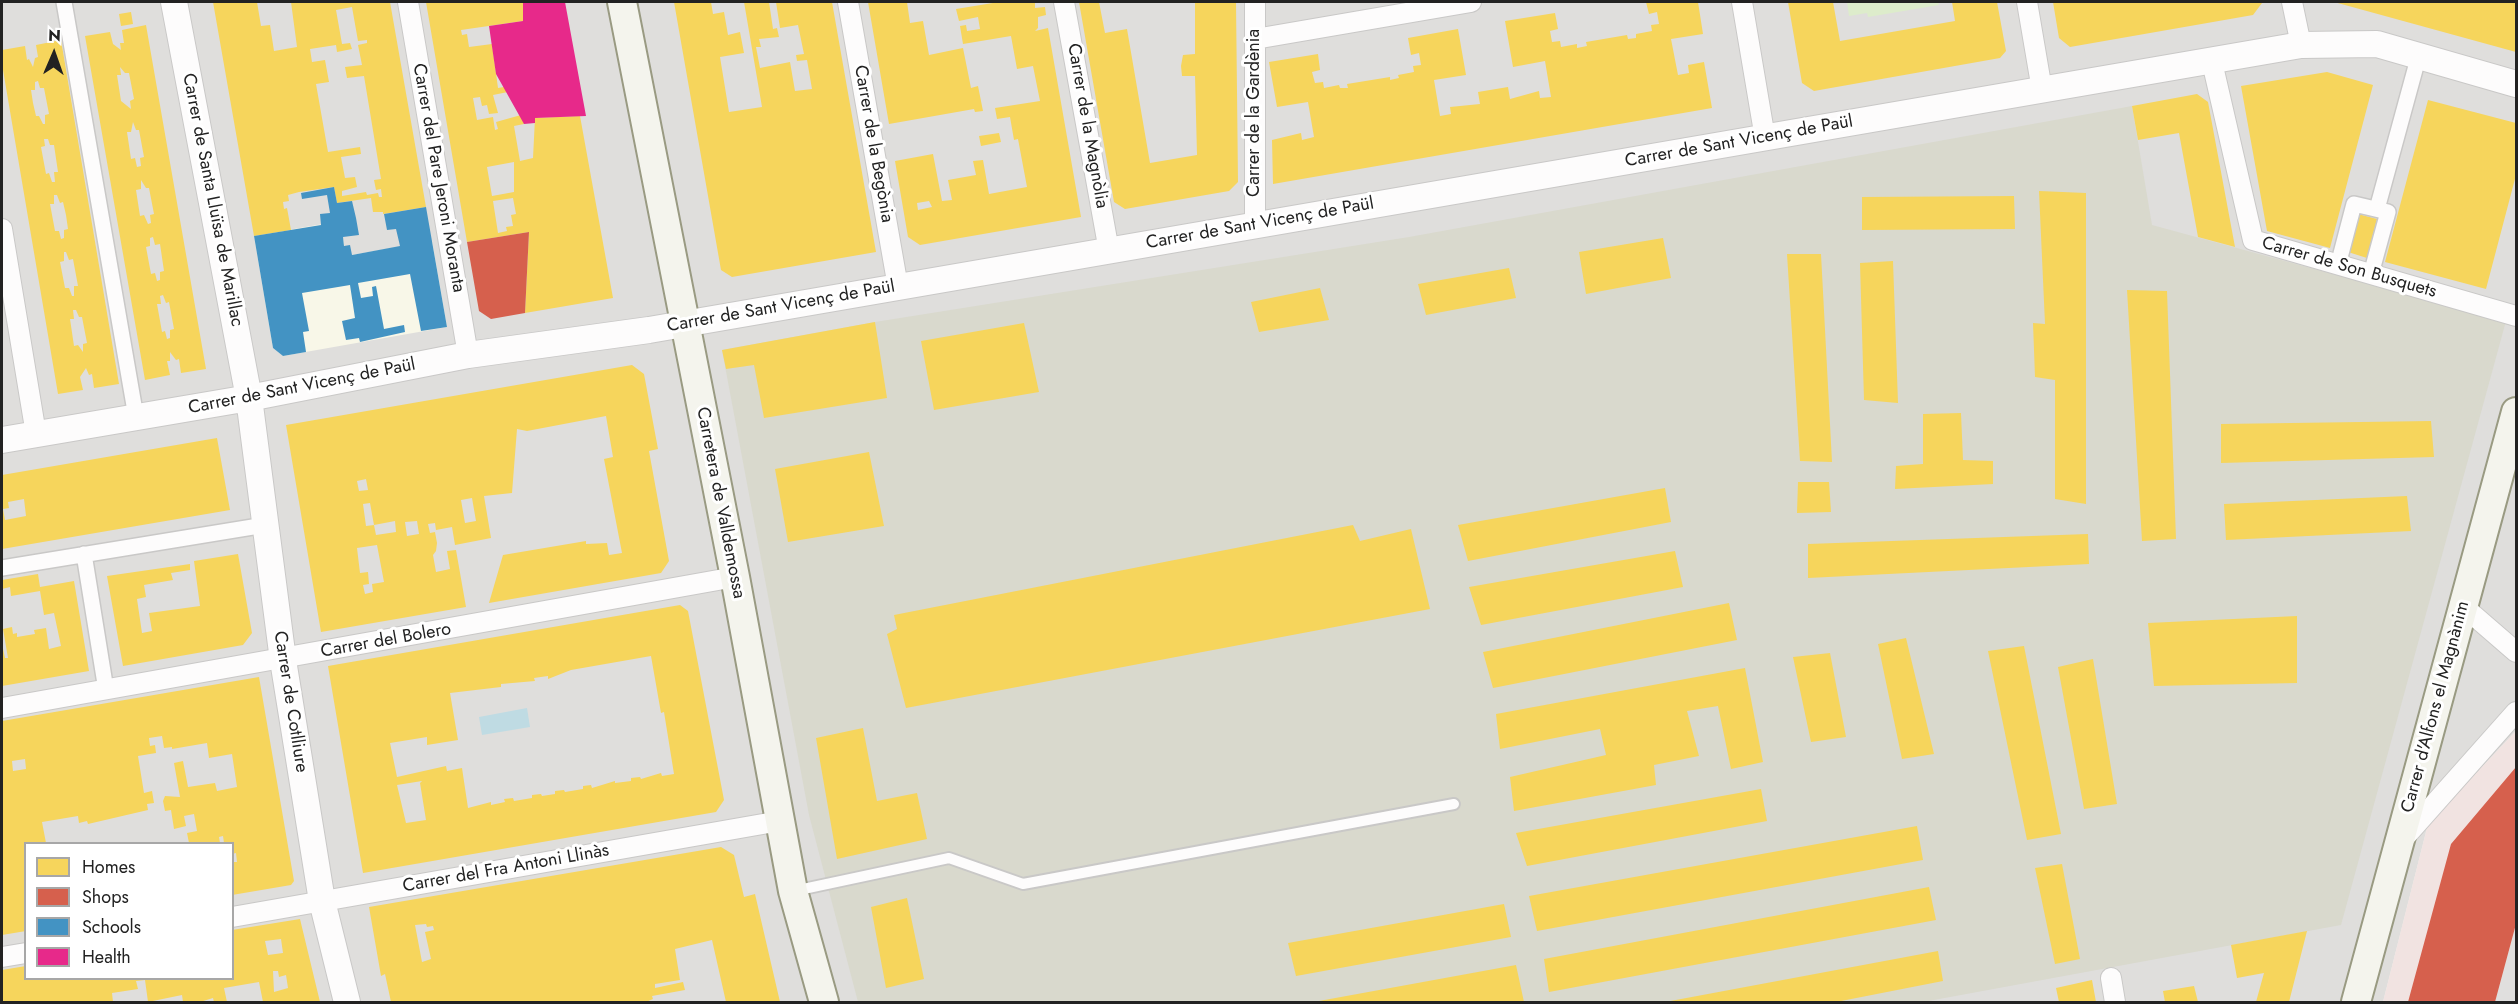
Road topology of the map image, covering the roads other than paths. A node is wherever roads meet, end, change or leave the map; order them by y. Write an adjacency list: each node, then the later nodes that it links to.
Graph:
1 (64, 2): 31 (street)
2 (174, 2): 29 (street, Carrer de Santa Lluïsa de Marillac)
3 (408, 2): 28 (street, Carrer del Pare Jeroni Moranta)
4 (622, 2): 27 (main road, Carretera de Valldemossa)
5 (848, 2): 25 (street, Carrer de la Begònia)
6 (1064, 2): 22 (street, Carrer de la Magnòlia)
7 (1255, 2): 12 (street, Carrer de la Gardènia)
8 (1471, 2): 12 (street)
9 (1742, 2): 18 (street)
10 (2027, 2): 17 (street)
11 (2292, 2): 13 (street)
12 (1255, 39): 20 (street, Carrer de la Gardènia)
13 (2301, 45): 14 (street, Carrer de Sant Vicenç de Paül); 15 (street, Carrer de Sant Vicenç de Paül)
14 (2419, 55): 16 (street, Carrer de Sant Vicenç de Paül); 19 (street)
15 (2212, 62): 17 (street, Carrer de Sant Vicenç de Paül); 23 (street, Carrer de Son Busquets)
16 (2517, 84)
17 (2042, 90): 18 (street, Carrer de Sant Vicenç de Paül)
18 (1765, 138): 20 (street, Carrer de Sant Vicenç de Paül)
19 (2377, 209): 23 (street); 24 (street)
20 (1255, 224): 22 (street, Carrer de Sant Vicenç de Paül)
21 (2, 229): 32 (street)
22 (1109, 251): 25 (street, Carrer de Sant Vicenç de Paül)
23 (2338, 265): 24 (street, Carrer de Son Busquets)
24 (2371, 274): 26 (street, Carrer de Son Busquets)
25 (898, 287): 27 (street, Carrer de Sant Vicenç de Paül)
26 (2517, 316)
27 (684, 324): 28 (street, Carrer de Sant Vicenç de Paül); 37 (main road, Carretera de Valldemossa)
28 (468, 355): 29 (street, Carrer de Sant Vicenç de Paül)
29 (249, 398): 31 (street, Carrer de Sant Vicenç de Paül); 34 (street, Carrer de Cotlliure)
30 (2517, 412): 38 (main road, Carrer d'Alfons el Magnànim)
31 (136, 417): 32 (street, Carrer de Sant Vicenç de Paül)
32 (36, 434): 33 (street, Carrer de Sant Vicenç de Paül)
33 (2, 440)
34 (265, 525): 35 (street); 40 (street, Carrer de Cotlliure)
35 (84, 554): 36 (street); 41 (street)
36 (2, 568)
37 (735, 577): 40 (street, Carrer del Bolero); 45 (main road, Carretera de Valldemossa)
38 (2464, 607): 39 (street); 46 (main road, Carrer d'Alfons el Magnànim)
39 (2517, 652)
40 (283, 660): 41 (street, Carrer del Bolero); 48 (street, Carrer de Cotlliure)
41 (106, 690): 42 (street, Carrer del Bolero)
42 (2, 708)
43 (2517, 712): 46 (street)
44 (1454, 804): 47 (lane)
45 (780, 821): 47 (main road, Carretera de Valldemossa); 48 (street, Carrer del Fra Antoni Llinàs)
46 (2400, 842): 56 (main road, Carrer d'Alfons el Magnànim)
47 (793, 891): 54 (main road, Carretera de Valldemossa)
48 (322, 901): 49 (street, Carrer del Fra Antoni Llinàs); 53 (street, Carrer de Cotlliure)
49 (234, 917)
50 (24, 953): 51 (street)
51 (2, 957)
52 (2111, 978): 55 (street)
53 (347, 1002)
54 (824, 1002)
55 (2115, 1002)
56 (2356, 1002)

